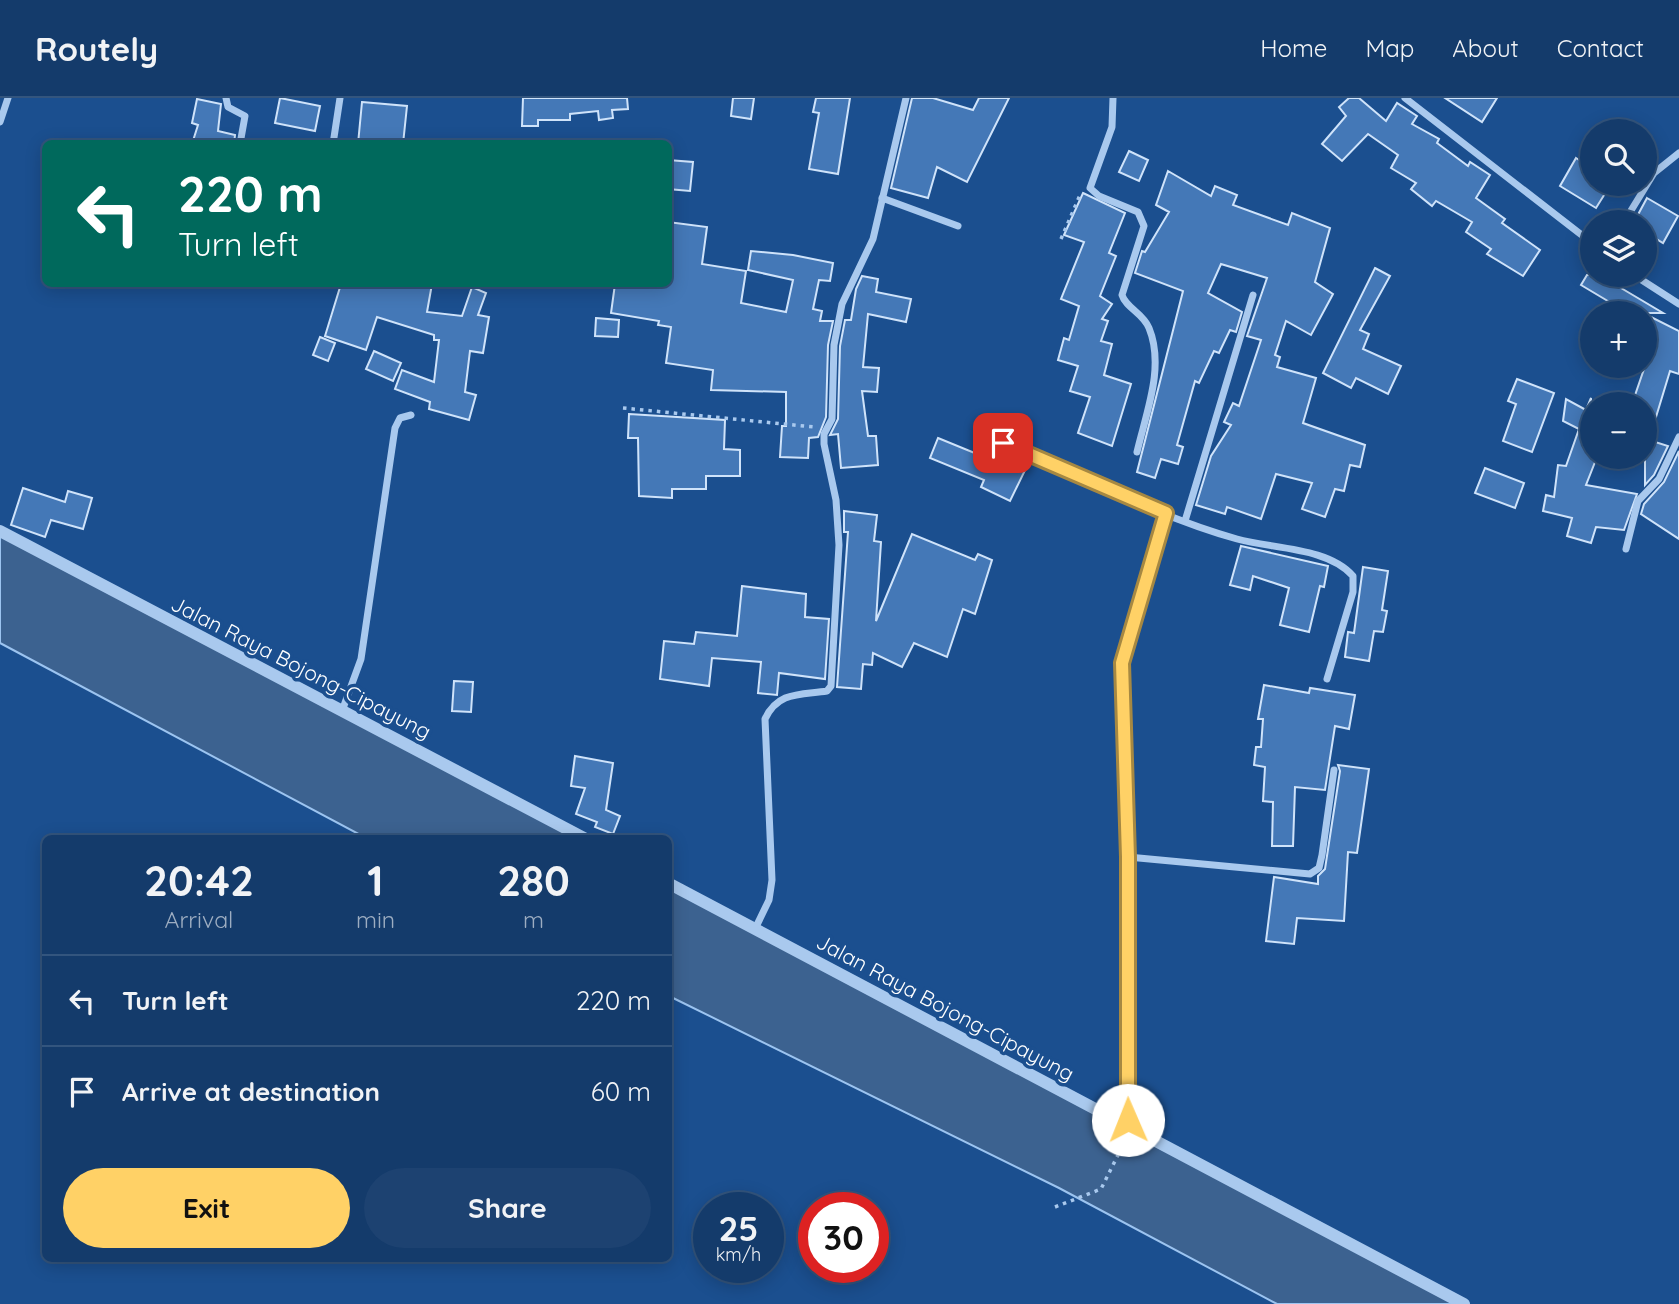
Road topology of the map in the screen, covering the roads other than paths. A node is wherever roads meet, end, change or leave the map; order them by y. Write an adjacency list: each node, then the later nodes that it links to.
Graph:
1 (8, 98): 7 (street)
2 (226, 98): 8 (street)
3 (340, 98): 9 (street)
4 (906, 98): 11 (street)
5 (1113, 98): 21 (street)
6 (1405, 98): 14 (street)
7 (0, 122)
8 (241, 140)
9 (334, 140)
10 (1679, 153): 12 (street)
11 (882, 198): 13 (street); 32 (street)
12 (1631, 210)
13 (958, 226)
14 (1580, 234)
15 (1653, 287): 17 (street)
16 (1254, 295): 23 (street)
17 (1679, 304)
18 (411, 415): 27 (street)
19 (1679, 437): 25 (street)
20 (1003, 443): 22 (street)
21 (1137, 452)
22 (1166, 513): 23 (street); 30 (street)
23 (1185, 521): 26 (street)
24 (0, 531): 27 (street, Jalan Raya Bojong-Cipayung)
25 (1626, 549)
26 (1328, 679)
27 (342, 711): 29 (street, Jalan Raya Bojong-Cipayung)
28 (1334, 770): 30 (street)
29 (578, 835)
30 (1128, 857): 33 (street)
31 (672, 885): 32 (street, Jalan Raya Bojong-Cipayung)
32 (755, 929): 33 (street, Jalan Raya Bojong-Cipayung)
33 (1129, 1129): 34 (street, Jalan Raya Bojong-Cipayung)
34 (1464, 1304)

